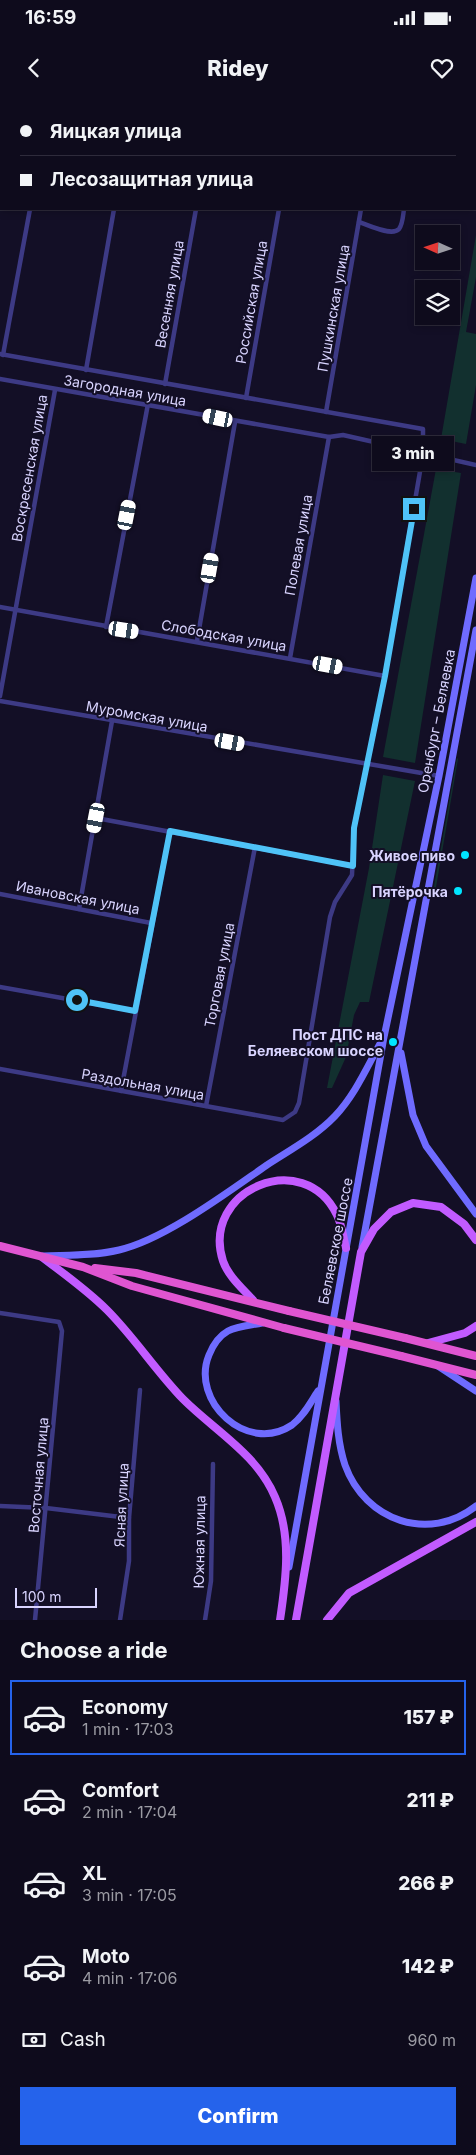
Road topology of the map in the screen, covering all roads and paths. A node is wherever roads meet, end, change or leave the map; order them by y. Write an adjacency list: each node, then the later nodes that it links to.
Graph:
1 (30, 210): 8 (street)
2 (114, 210): 9 (street)
3 (196, 210): 11 (street, Весенняя улица)
4 (279, 210): 13 (street, Российская улица)
5 (362, 210): 7 (street, Пушкинская улица)
6 (404, 210): 7 (street)
7 (359, 222): 15 (street, Пушкинская улица)
8 (2, 355): 9 (street)
9 (86, 370): 11 (street)
10 (0, 379): 12 (street, Загородная улица)
11 (165, 384): 13 (street)
12 (55, 390): 14 (street, Загородная улица); 22 (street, Воскресенская улица)
13 (246, 398): 15 (street)
14 (148, 404): 16 (street, Загородная улица); 23 (street)
15 (326, 412): 18 (street)
16 (235, 422): 17 (street, Загородная улица); 25 (street)
17 (329, 437): 18 (street, Загородная улица); 26 (street, Полевая улица)
18 (423, 454): 19 (street, Загородная улица); 27 (street)
19 (476, 465)
20 (476, 578): 32 (main road, Оренбург – Беляевка)
21 (0, 607): 22 (street, Слободская улица)
22 (15, 610): 23 (street, Слободская улица); 28 (street, Воскресенская улица)
23 (106, 627): 25 (street, Слободская улица)
24 (476, 630): 38 (main road, Оренбург – Беляевка)
25 (197, 641): 26 (street, Слободская улица)
26 (290, 658): 27 (street, Слободская улица)
27 (385, 676): 31 (street)
28 (0, 696)
29 (0, 701): 30 (street, Муромская улица)
30 (112, 721): 31 (street, Муромская улица); 33 (street)
31 (368, 766): 32 (street, Муромская улица); 36 (street)
32 (439, 776): 37 (main road, Оренбург – Беляевка)
33 (96, 818): 34 (street); 40 (street)
34 (170, 831): 35 (street); 41 (street)
35 (254, 847): 36 (street); 48 (street, Торговая улица)
36 (353, 866): 48 (street, Раздольная улица)
37 (419, 868): 44 (main road, Беляевское шоссе)
38 (431, 871): 45 (main road, Беляевское шоссе)
39 (0, 894): 40 (street, Ивановская улица)
40 (80, 909): 41 (street, Ивановская улица)
41 (151, 923): 43 (street)
42 (0, 986): 43 (street)
43 (135, 1011): 47 (street)
44 (384, 1037): 52 (main road, Беляевское шоссе); 54 (main road)
45 (400, 1046): 49 (main road); 53 (main road, Беляевское шоссе)
46 (0, 1069): 47 (street, Раздольная улица)
47 (121, 1090): 48 (street, Раздольная улица)
48 (206, 1106)
49 (476, 1214)
50 (476, 1240): 53 (main road)
51 (0, 1246): 54 (highway)
52 (346, 1248): 56 (main road); 64 (main road, Беляевское шоссе)
53 (361, 1252): 67 (main road, Беляевское шоссе)
54 (40, 1256): 55 (highway); 74 (main road)
55 (83, 1267): 56 (highway); 58 (highway)
56 (253, 1300): 60 (highway, bridge)
57 (0, 1313): 71 (street, Восточная улица)
58 (262, 1323): 62 (highway, bridge); 64 (main road)
59 (476, 1326): 60 (main road)
60 (428, 1343): 61 (highway)
61 (476, 1356)
62 (436, 1365): 63 (highway); 66 (main road)
63 (476, 1375)
64 (321, 1387): 74 (main road, Беляевское шоссе)
65 (140, 1390): 72 (street, Ясная улица)
66 (476, 1391)
67 (336, 1393): 70 (main road); 79 (main road, Беляевское шоссе)
68 (213, 1464): 77 (street, Южная улица)
69 (0, 1506): 71 (street)
70 (476, 1506)
71 (46, 1508): 72 (street); 75 (street, Восточная улица)
72 (129, 1518): 76 (street, Ясная улица)
73 (476, 1522): 80 (main road)
74 (287, 1575): 78 (main road, Беляевское шоссе)
75 (35, 1620)
76 (120, 1620)
77 (205, 1620)
78 (280, 1620)
79 (296, 1620)
80 (327, 1620)

